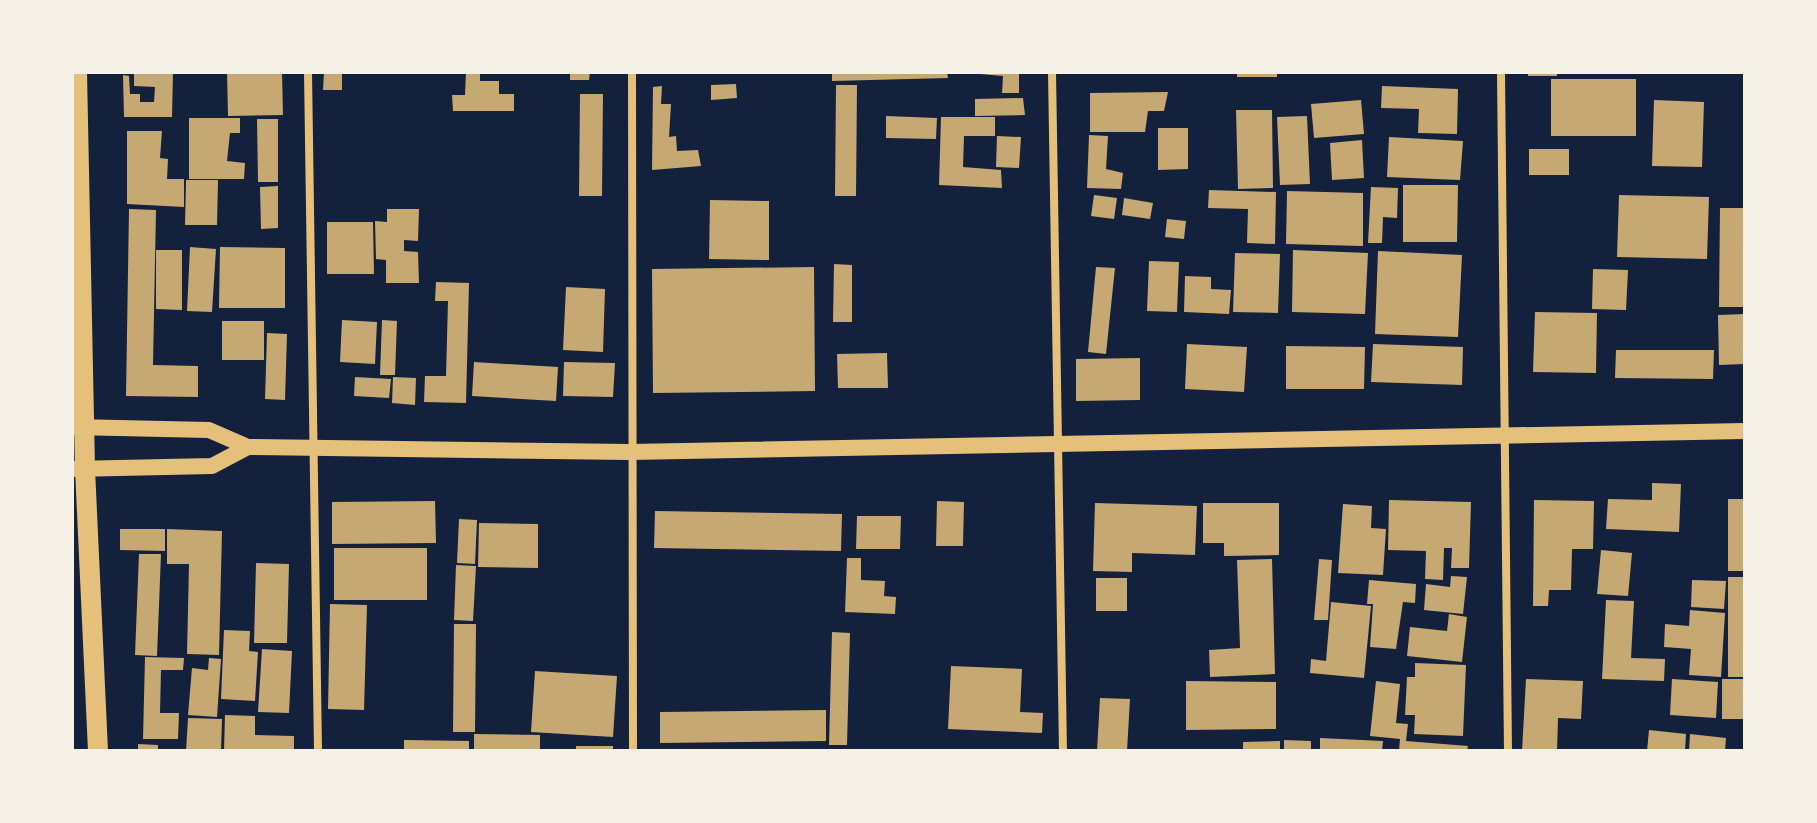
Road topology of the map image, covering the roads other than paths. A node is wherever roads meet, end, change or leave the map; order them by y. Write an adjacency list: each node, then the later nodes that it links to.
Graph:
1 (77, 72): 6 (main road)
2 (308, 72): 11 (street)
3 (632, 72): 12 (street)
4 (1052, 72): 9 (street)
5 (1501, 72): 8 (street)
6 (79, 428): 10 (main road); 13 (main road)
7 (1745, 431): 8 (main road)
8 (1504, 434): 9 (main road); 18 (street)
9 (1060, 446): 12 (main road); 17 (street)
10 (248, 447): 11 (main road); 13 (main road)
11 (315, 449): 12 (main road); 15 (street)
12 (630, 452): 16 (street)
13 (78, 469): 14 (main road)
14 (98, 751)
15 (318, 751)
16 (633, 751)
17 (1063, 751)
18 (1508, 751)

